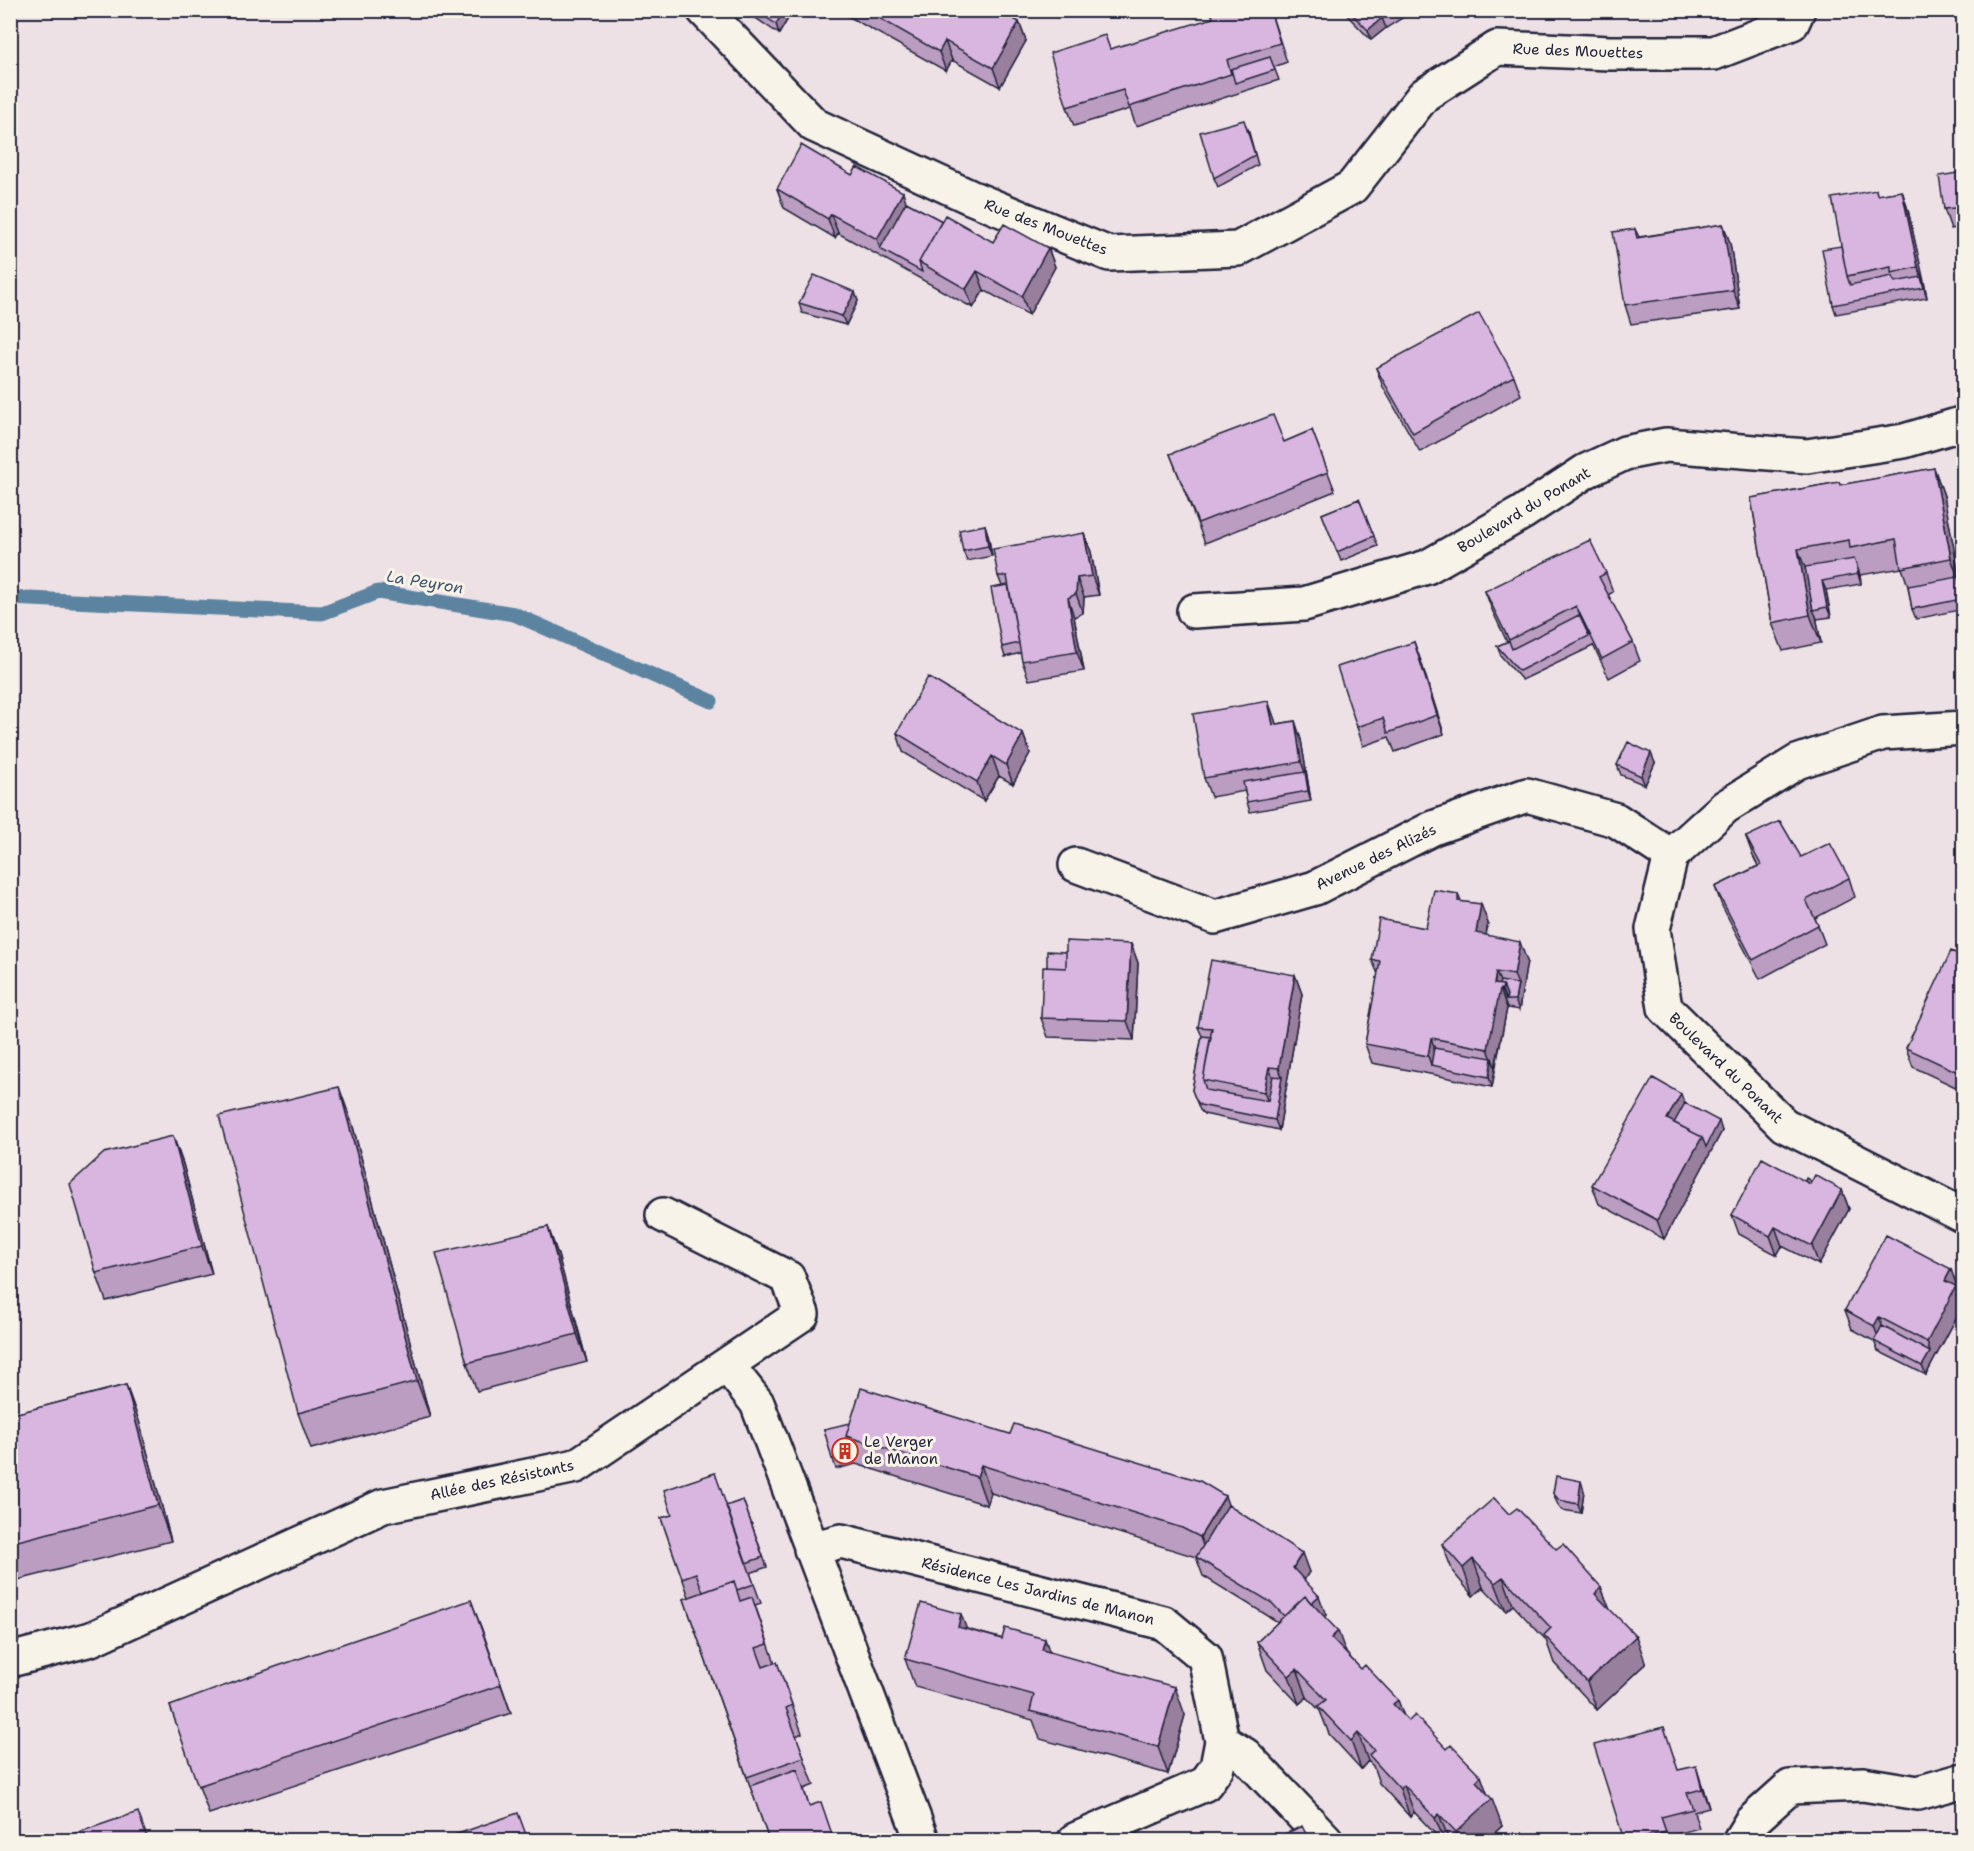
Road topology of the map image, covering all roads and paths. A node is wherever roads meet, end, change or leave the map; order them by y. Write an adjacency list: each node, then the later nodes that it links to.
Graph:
1 (704, 10): 2 (street, Rue des Mouettes)
2 (1798, 10)
3 (1964, 423): 4 (street, Boulevard du Ponant)
4 (1194, 611)
5 (1964, 728): 6 (street)
6 (1671, 856): 7 (street, Avenue des Alizés); 9 (street, Boulevard du Ponant)
7 (1076, 865)
8 (663, 1215): 10 (street, Allée des Résistants)
9 (1964, 1216)
10 (727, 1365): 11 (street); 12 (street, Allée des Résistants)
11 (811, 1549): 13 (street, Résidence Les Jardins de Manon); 15 (street)
12 (10, 1660)
13 (1222, 1741): 16 (street, Résidence Les Jardins de Manon); 17 (street)
14 (1964, 1780): 18 (street)
15 (922, 1840)
16 (1075, 1840)
17 (1326, 1840)
18 (1740, 1840)

